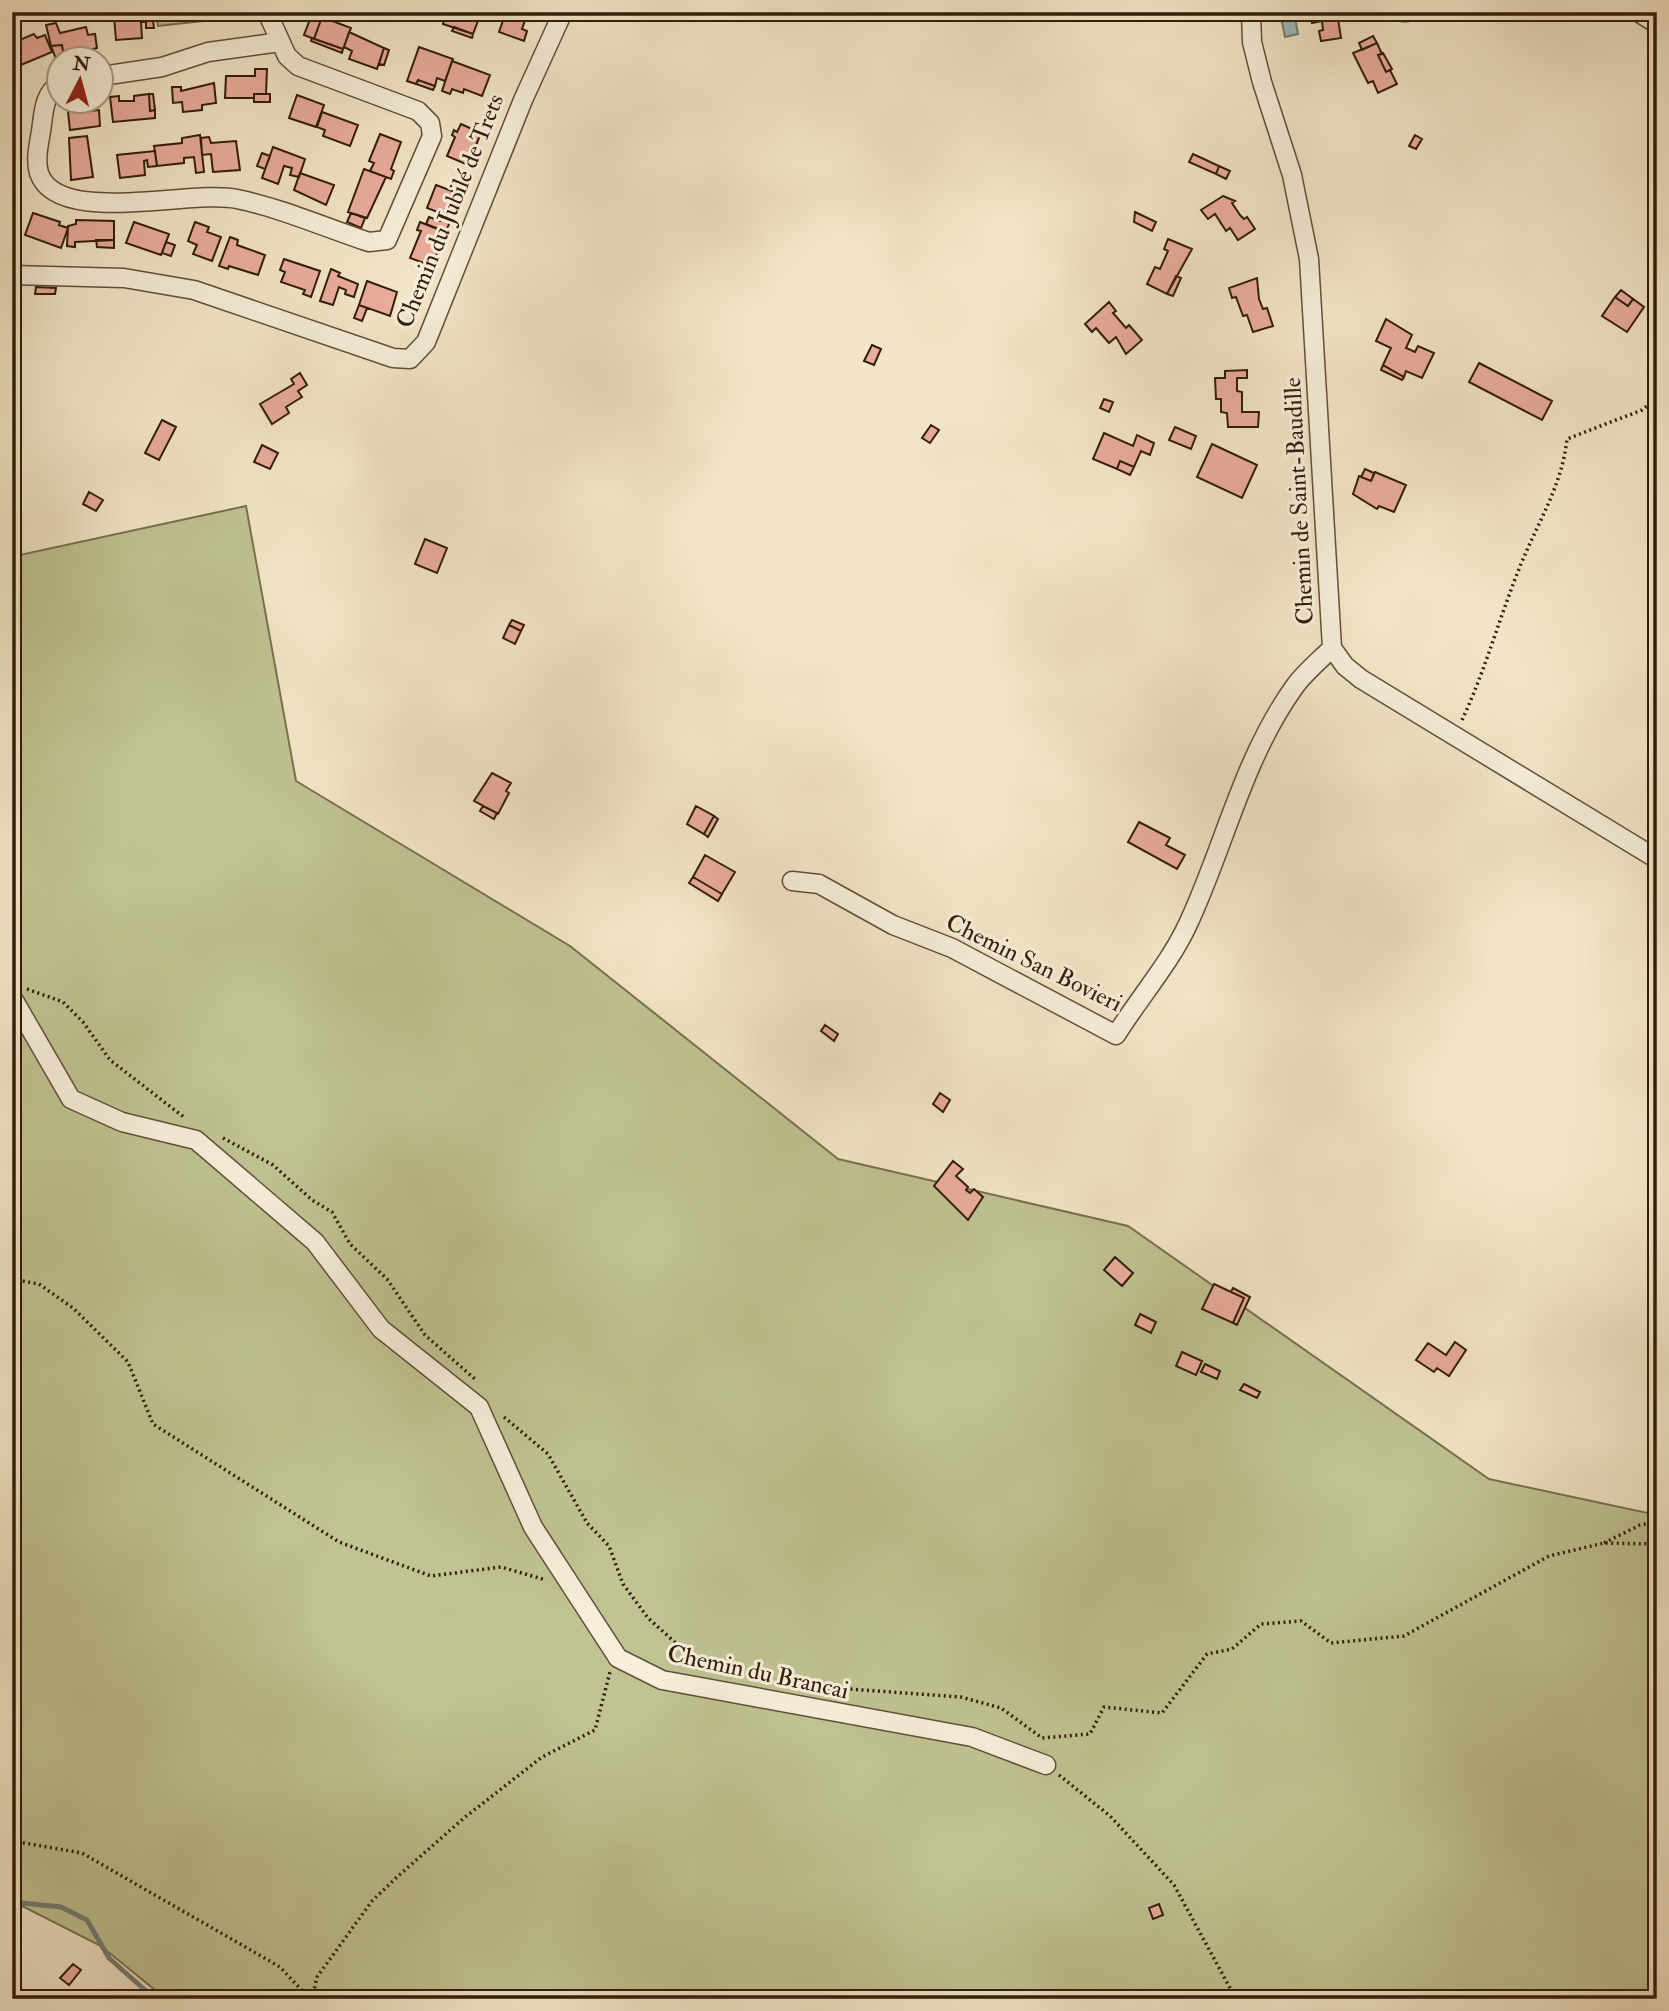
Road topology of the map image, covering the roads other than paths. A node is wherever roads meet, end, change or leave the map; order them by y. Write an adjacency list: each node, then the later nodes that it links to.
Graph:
1 (267, 12): 6 (street)
2 (563, 12): 9 (street, Chemin du Jubilé de Trets)
3 (1251, 12): 10 (street, Chemin de Saint-Baudille)
4 (1638, 12): 5 (street)
5 (1657, 24)
6 (280, 42): 7 (street); 8 (street)
7 (116, 74)
8 (46, 99)
9 (12, 275)
10 (1332, 648): 11 (street, Chemin de Saint-Baudille); 12 (street, Chemin San Bovieri)
11 (1657, 859)
12 (792, 881)
13 (15, 992): 14 (street, Chemin du Brancai)
14 (1046, 1765)

